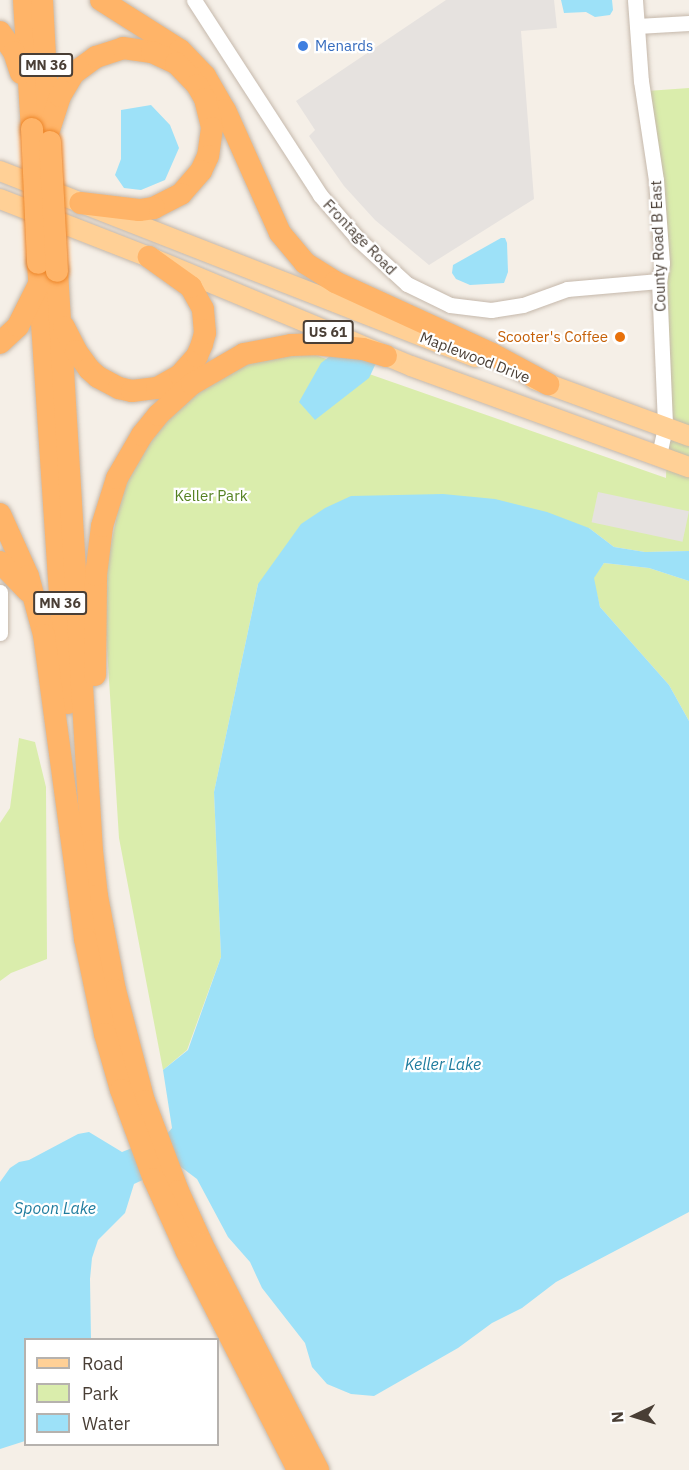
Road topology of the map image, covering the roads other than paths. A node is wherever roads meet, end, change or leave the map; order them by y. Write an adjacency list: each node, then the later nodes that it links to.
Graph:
1 (24, 0): 9 (highway, MN 36)
2 (42, 0): 9 (highway, MN 36)
3 (101, 0): 19 (highway)
4 (194, 0): 15 (street, Frontage Road)
5 (635, 0): 7 (street, County Road B East)
6 (689, 23): 7 (street)
7 (637, 27): 15 (street, County Road B East)
8 (0, 32): 9 (highway)
9 (44, 134): 12 (highway); 14 (highway, MN 36, bridge)
10 (0, 171): 12 (main road, US 61)
11 (0, 199): 13 (main road, US 61)
12 (80, 203): 19 (main road, Maplewood Drive / US 61)
13 (149, 257): 16 (highway); 18 (main road, US 61)
14 (45, 272): 16 (highway, MN 36); 17 (highway); 30 (highway, MN 36)
15 (659, 281): 20 (street, County Road B East)
16 (59, 306): 29 (highway, MN 36)
17 (0, 343)
18 (386, 356): 22 (main road, US 61); 29 (highway)
19 (548, 384): 20 (main road, Maplewood Drive / US 61)
20 (665, 427): 21 (main road, US 61); 22 (street, County Road B East)
21 (689, 436)
22 (658, 456): 23 (main road, US 61)
23 (689, 467)
24 (0, 514): 27 (highway)
25 (0, 562): 27 (highway)
26 (0, 592): 28 (street)
27 (36, 602): 30 (highway)
28 (0, 633)
29 (92, 851): 31 (highway, MN 36)
30 (82, 923): 31 (highway, MN 36)
31 (140, 1118): 32 (highway, MN 36)
32 (170, 1195): 33 (highway, MN 36); 34 (highway, MN 36)
33 (298, 1470)
34 (318, 1470)

